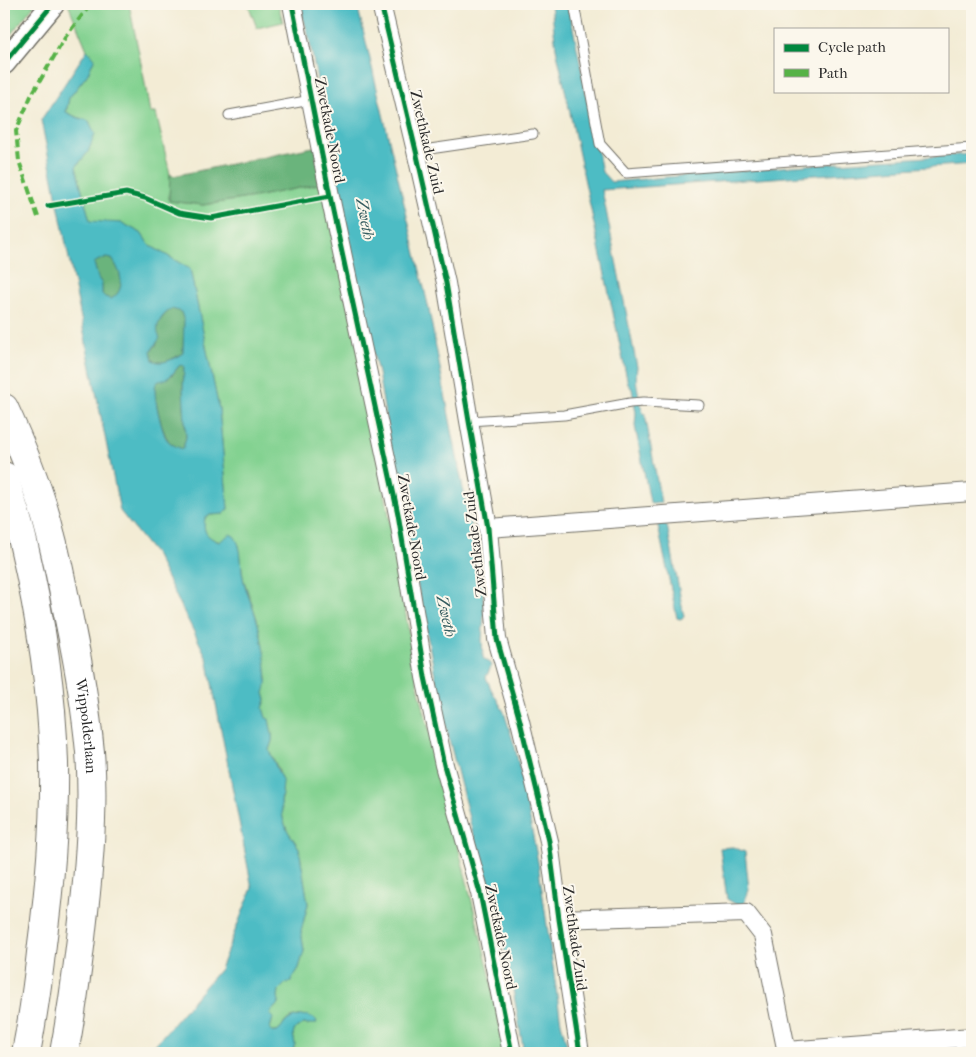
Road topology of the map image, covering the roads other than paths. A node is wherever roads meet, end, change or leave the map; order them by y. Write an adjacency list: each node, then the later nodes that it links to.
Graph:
1 (53, 4): 5 (street)
2 (292, 4): 6 (street, Zwetkade Noord)
3 (381, 4): 10 (street, Zwethkade Zuid)
4 (574, 4): 9 (lane)
5 (4, 63)
6 (311, 100): 7 (lane); 22 (street, Zwetkade Noord)
7 (229, 115)
8 (533, 134): 10 (lane)
9 (972, 148)
10 (416, 151): 13 (street, Zwethkade Zuid)
11 (699, 405): 13 (lane)
12 (4, 408): 21 (main road, Wippolderlaan)
13 (468, 421): 16 (street, Zwethkade Zuid)
14 (4, 476): 20 (main road)
15 (972, 492): 16 (street)
16 (488, 528): 17 (street, Zwethkade Zuid)
17 (559, 919): 19 (street, Zwethkade Zuid); 23 (street, Zwethkade Zuid)
18 (972, 1037): 19 (street, Zwethkade Zuid)
19 (787, 1052)
20 (26, 1053)
21 (64, 1053)
22 (512, 1053)
23 (580, 1053)

